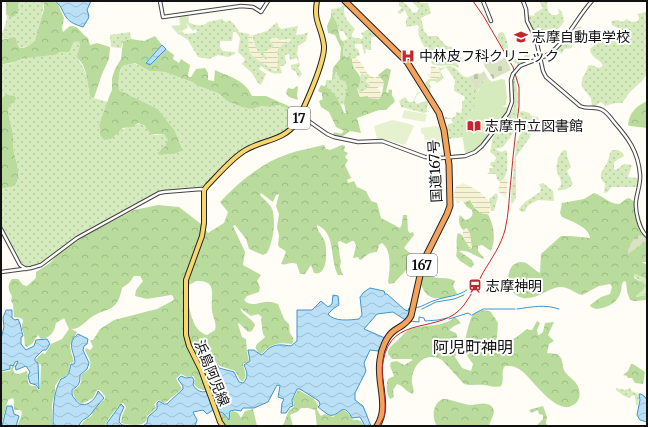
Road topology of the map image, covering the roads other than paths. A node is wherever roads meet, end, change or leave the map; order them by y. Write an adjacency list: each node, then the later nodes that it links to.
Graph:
1 (160, 1): 2 (street)
2 (268, 1)
3 (317, 1): 10 (main road, 17)
4 (345, 1): 11 (highway, 国道167号 / 167)
5 (482, 1): 8 (street)
6 (523, 1): 9 (street)
7 (592, 1): 9 (street)
8 (492, 21)
9 (540, 58): 11 (street, bridge); 14 (street)
10 (300, 115): 11 (street); 12 (main road, 17)
11 (448, 158): 20 (highway, 国道167号 / 167)
12 (204, 190): 16 (street); 19 (main road, 浜島阿児線)
13 (1, 229): 15 (street)
14 (647, 236)
15 (20, 265): 16 (street); 17 (street)
16 (26, 269): 17 (street)
17 (17, 270): 18 (street)
18 (1, 272)
19 (223, 426)
20 (376, 426)

